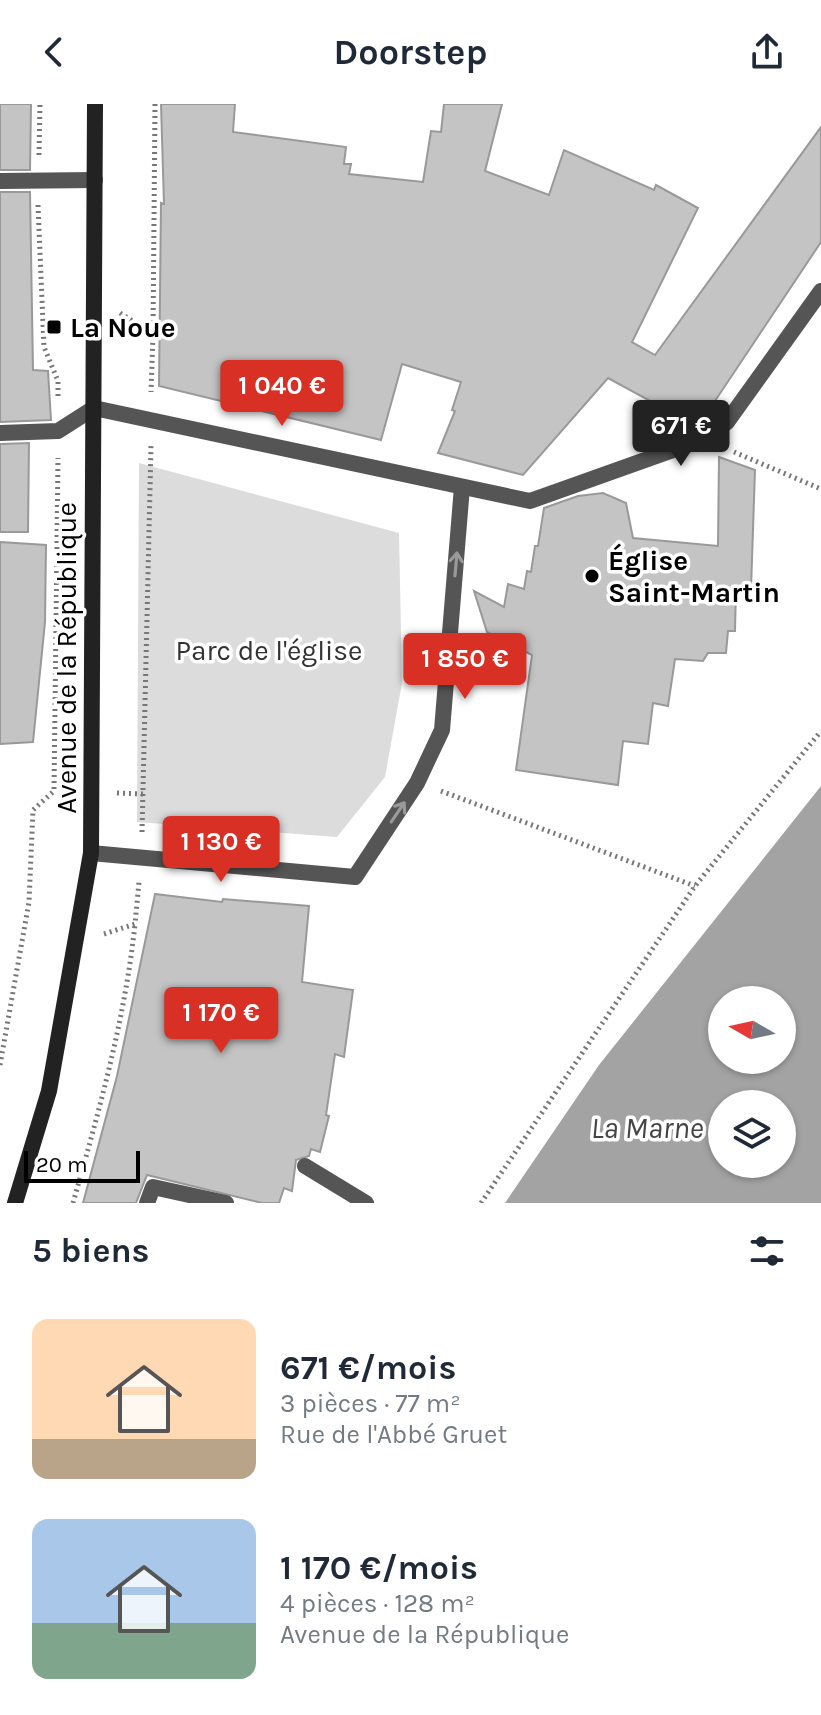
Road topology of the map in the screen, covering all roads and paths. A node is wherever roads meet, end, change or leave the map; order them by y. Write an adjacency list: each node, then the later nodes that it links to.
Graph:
1 (40, 104): 6 (path)
2 (95, 104): 4 (main road, Avenue de la République)
3 (155, 104): 9 (path)
4 (95, 180): 6 (street); 8 (main road, Avenue de la République)
5 (0, 181): 6 (street)
6 (38, 181): 12 (path)
7 (821, 291): 14 (street)
8 (94, 298): 9 (path); 10 (main road, Avenue de la République)
9 (153, 334): 11 (path)
10 (94, 408): 11 (street); 12 (street); 19 (main road, Avenue de la République)
11 (151, 421): 15 (street); 20 (path)
12 (58, 431): 13 (street); 24 (path)
13 (0, 433)
14 (704, 439): 15 (street); 16 (path)
15 (462, 487): 18 (street, one-way to 15)
16 (821, 489)
17 (821, 731): 21 (path)
18 (417, 783): 20 (street, one-way to 18); 21 (path)
19 (91, 853): 20 (street); 23 (main road, Avenue de la République)
20 (141, 858): 22 (path)
21 (695, 886): 31 (path)
22 (135, 924): 23 (path); 27 (path)
23 (77, 943): 26 (main road, Avenue de la République)
24 (0, 1065)
25 (305, 1166): 30 (street)
26 (15, 1203)
27 (73, 1203)
28 (147, 1203): 29 (street)
29 (226, 1203)
30 (366, 1203)
31 (481, 1203)

